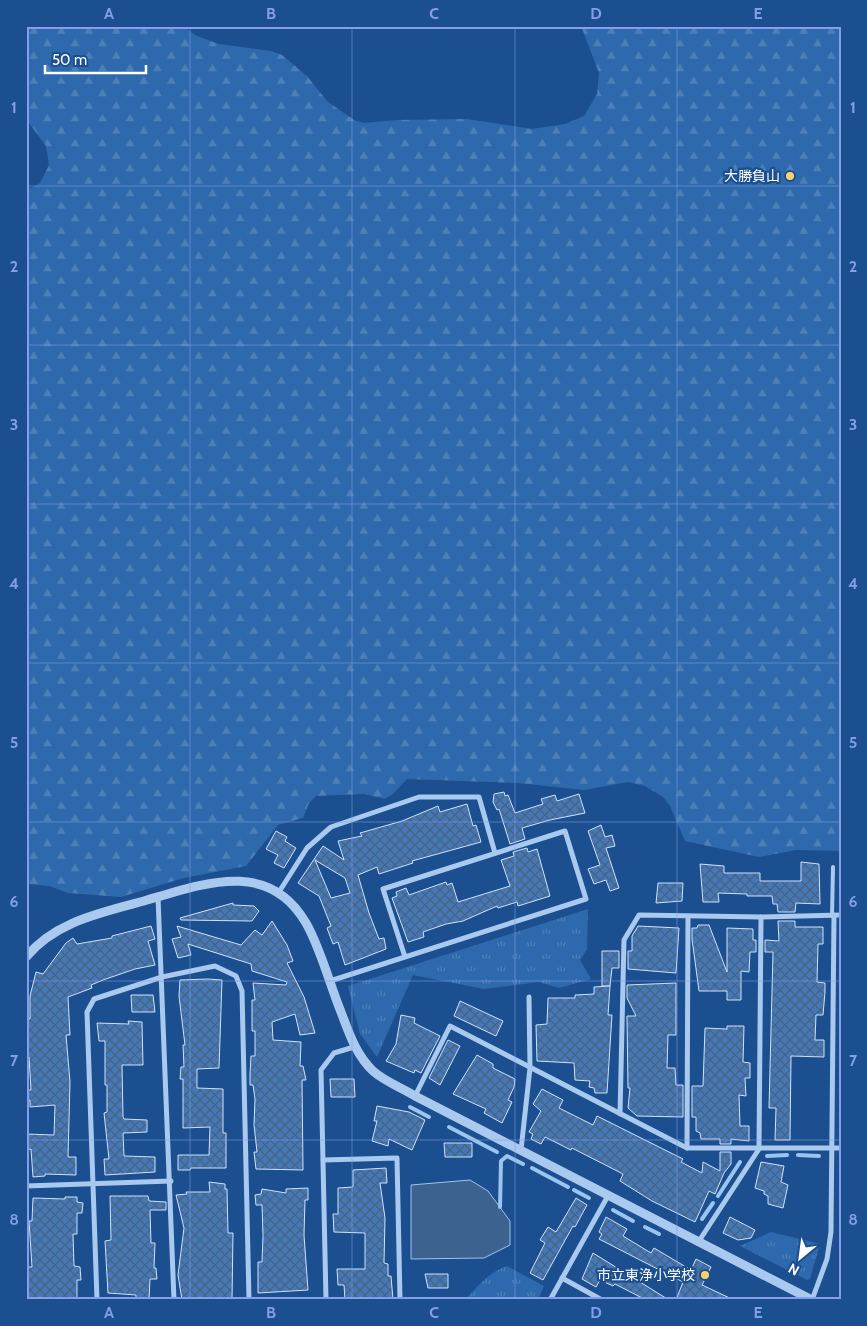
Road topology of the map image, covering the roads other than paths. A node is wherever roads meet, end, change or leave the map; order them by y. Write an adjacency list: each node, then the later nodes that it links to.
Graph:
1 (495, 854): 3 (street); 10 (street); 10 (street)
2 (833, 867): 7 (lane)
3 (279, 892): 4 (street); 12 (street)
4 (158, 897): 9 (street); 11 (street)
5 (841, 915): 7 (street)
6 (688, 916): 8 (street); 17 (street); 18 (street)
7 (833, 916): 8 (street); 20 (street)
8 (761, 917): 19 (street)
9 (26, 957)
10 (405, 957): 12 (street)
11 (162, 978): 24 (street); 25 (street); 32 (street)
12 (329, 981): 14 (street)
13 (529, 997): 15 (street)
14 (354, 1048): 16 (street); 23 (street)
15 (530, 1068): 16 (street); 17 (street); 22 (street)
16 (415, 1096): 22 (street)
17 (620, 1114): 18 (street)
18 (687, 1148): 19 (street)
19 (759, 1148): 20 (street); 28 (street)
20 (832, 1148): 21 (street); 37 (street)
21 (841, 1148)
22 (521, 1150): 27 (street)
23 (323, 1160): 33 (street); 34 (street)
24 (171, 1181): 25 (street); 31 (street)
25 (93, 1182): 26 (street); 30 (street)
26 (26, 1186)
27 (608, 1194): 28 (street); 29 (street)
28 (699, 1241): 37 (street)
29 (562, 1278): 35 (street); 36 (street)
30 (97, 1300)
31 (174, 1300)
32 (249, 1300)
33 (326, 1300)
34 (400, 1300)
35 (550, 1300)
36 (602, 1300)
37 (812, 1300)

